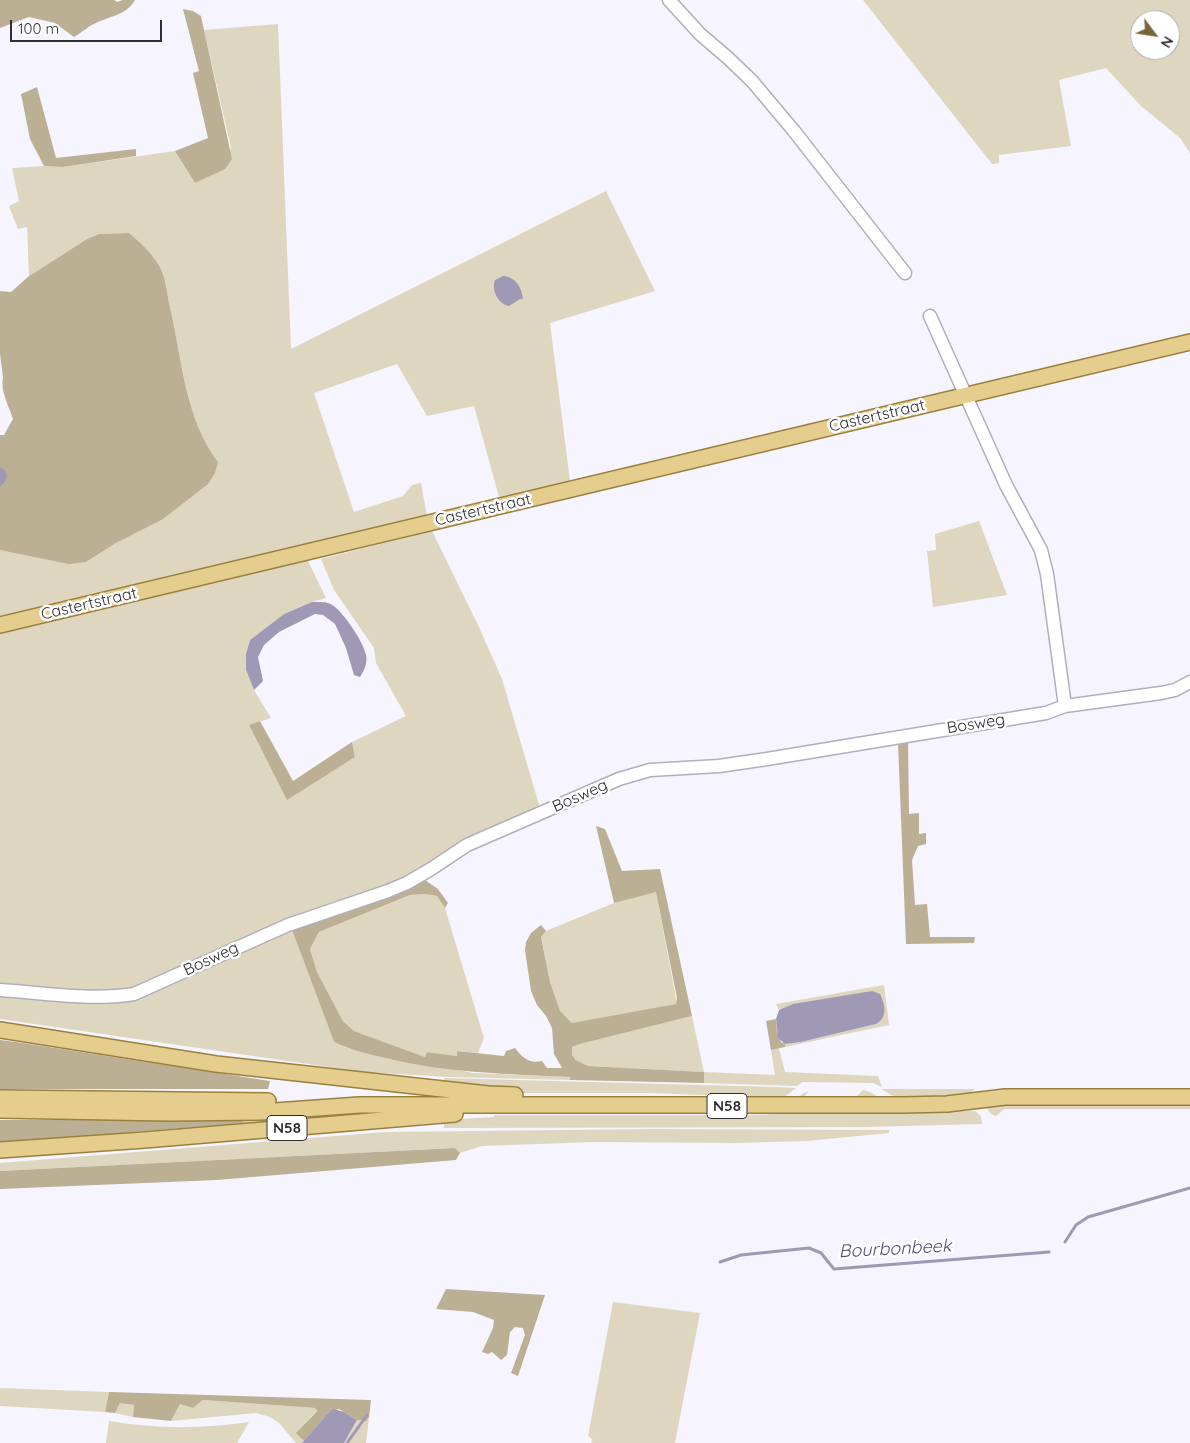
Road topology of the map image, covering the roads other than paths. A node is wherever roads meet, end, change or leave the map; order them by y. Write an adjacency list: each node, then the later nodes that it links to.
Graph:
1 (669, 0): 2 (street)
2 (905, 273)
3 (930, 316): 5 (street)
4 (1190, 342): 5 (main road, Castertstraat)
5 (965, 395): 6 (main road, Castertstraat); 8 (street)
6 (0, 625)
7 (1190, 682): 8 (street, Bosweg)
8 (1065, 706): 9 (street, Bosweg)
9 (0, 990)
10 (0, 1030): 14 (main road, N58)
11 (1190, 1097): 14 (main road, N58)
12 (0, 1098): 13 (main road, N58)
13 (359, 1105): 14 (main road, N58); 15 (main road, N58)
14 (565, 1105): 16 (main road, N58)
15 (0, 1110)
16 (0, 1150)

